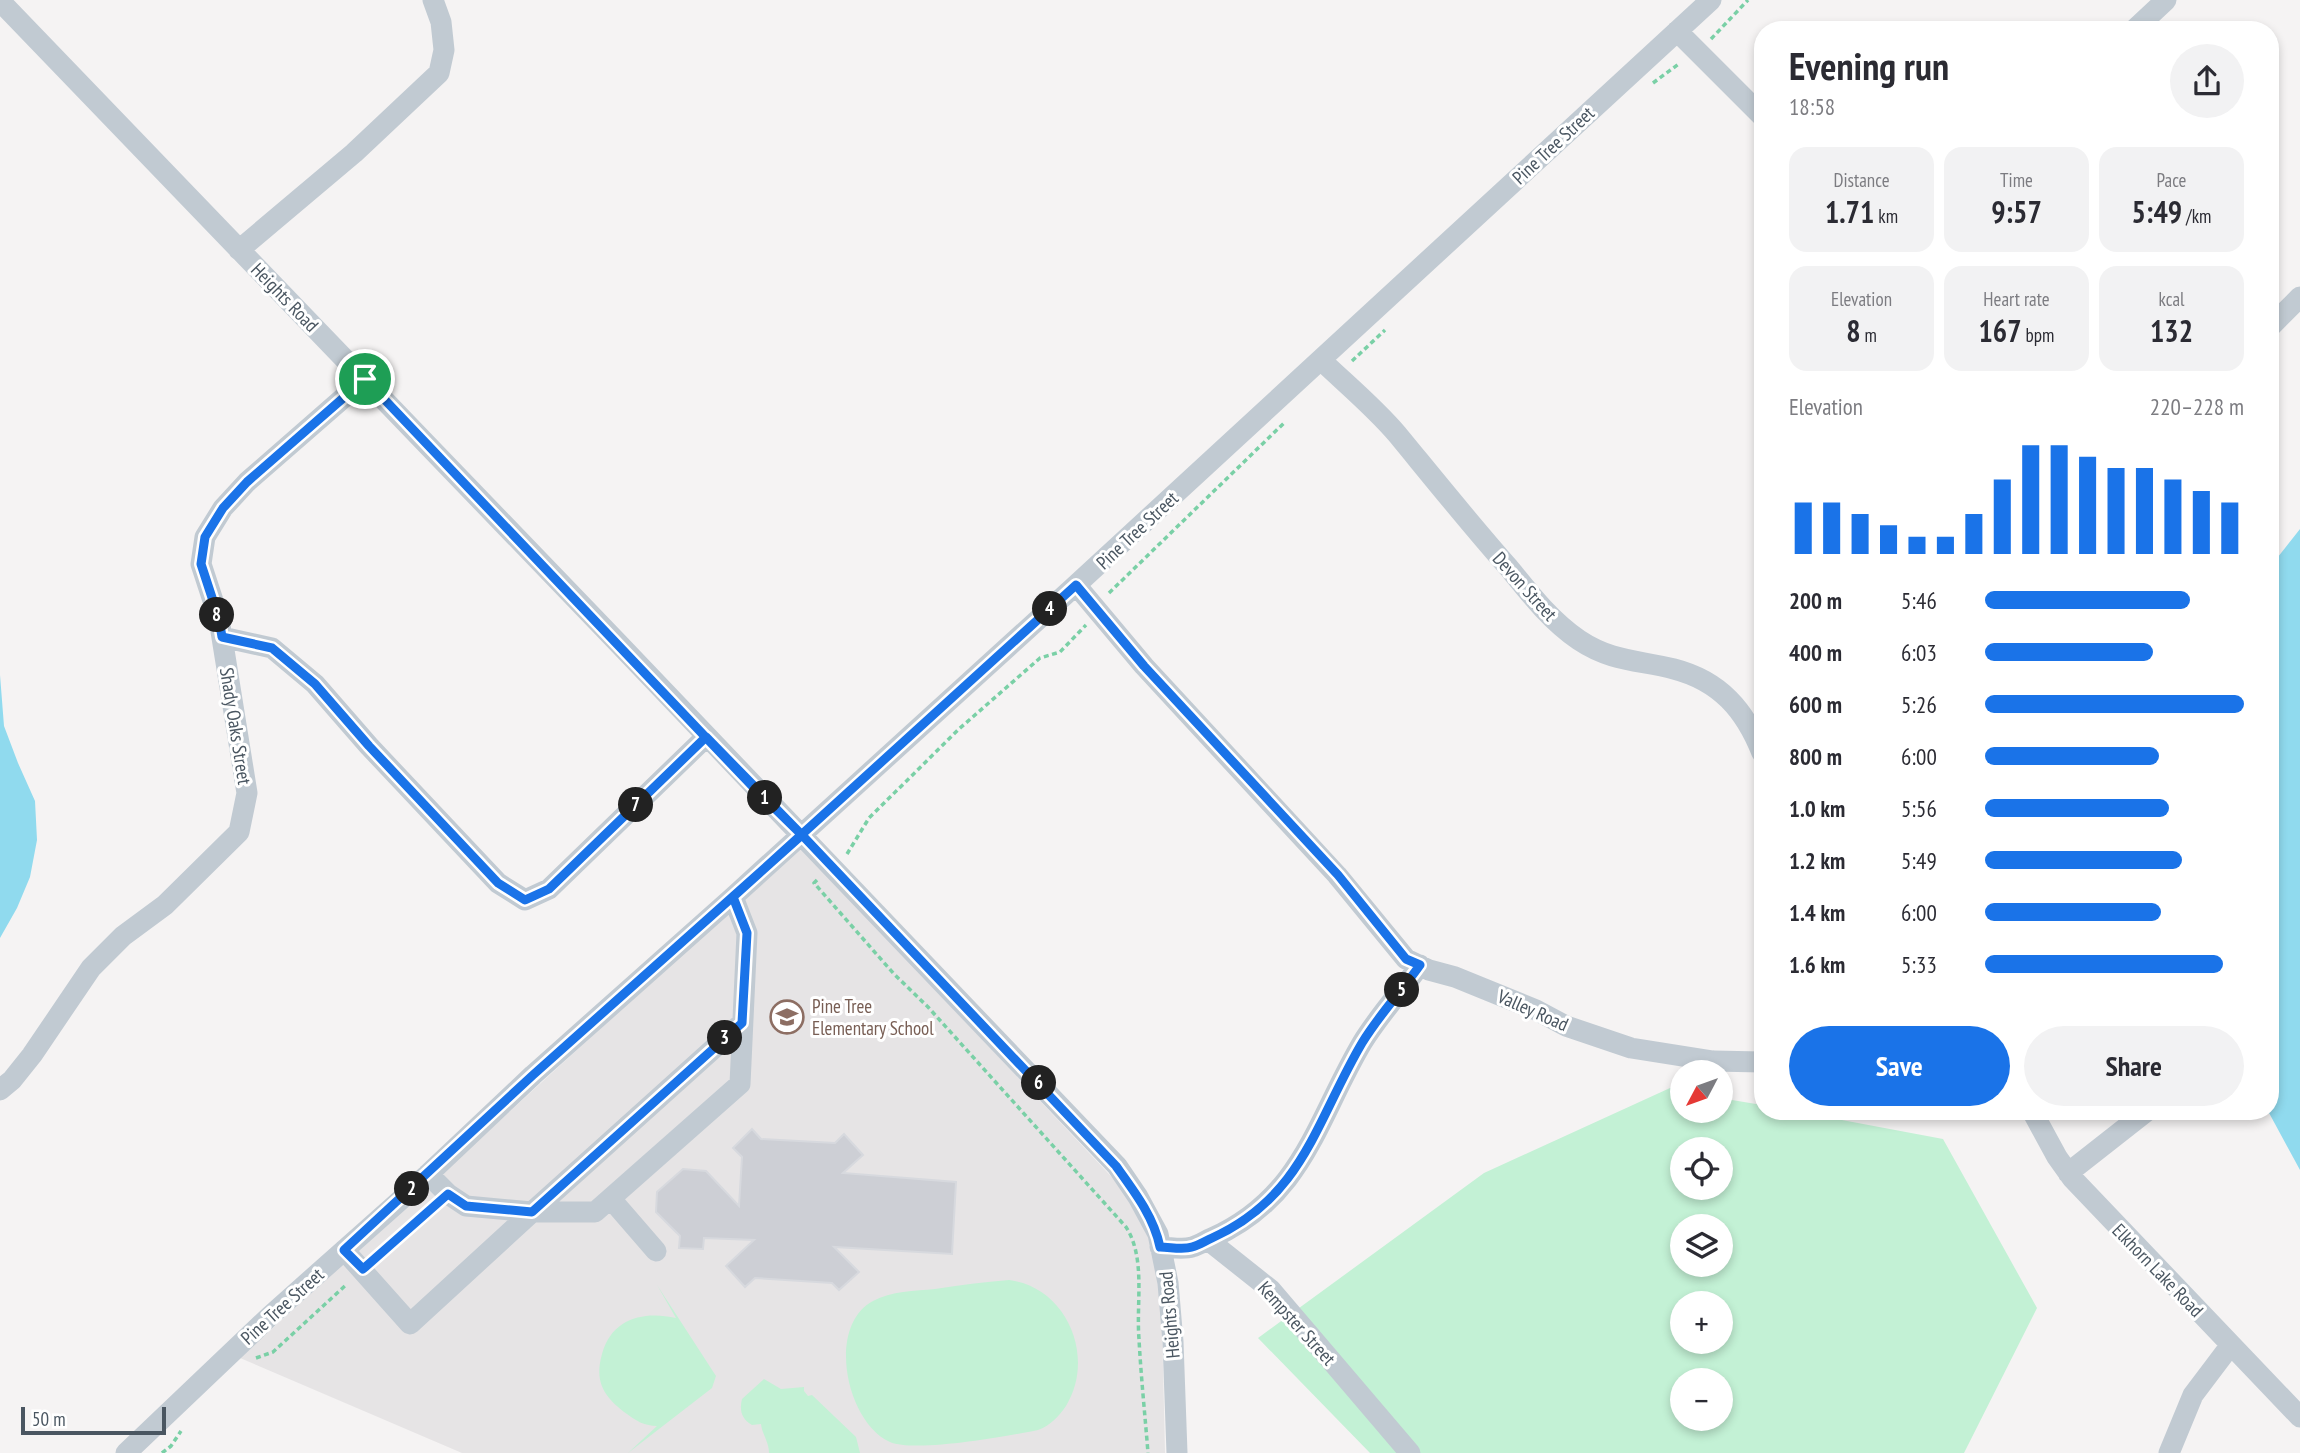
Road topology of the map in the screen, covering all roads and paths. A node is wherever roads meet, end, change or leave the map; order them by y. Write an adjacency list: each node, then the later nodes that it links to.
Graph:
1 (433, 0): 11 (street)
2 (1711, 0): 7 (street, Pine Tree Street)
3 (1748, 0): 8 (path)
4 (2166, 0): 6 (street)
5 (0, 1): 11 (street, Heights Road)
6 (2144, 21)
7 (1677, 31): 8 (street); 15 (street, Pine Tree Street)
8 (1698, 52): 9 (path); 10 (street)
9 (1647, 88)
10 (1754, 108)
11 (239, 250): 16 (street, Heights Road)
12 (2300, 297): 13 (street)
13 (2279, 318)
14 (1385, 330): 15 (path)
15 (1329, 367): 18 (street, Pine Tree Street); 22 (street, Devon Street)
16 (365, 379): 20 (street, Shady Oaks Street); 21 (street, Heights Road)
17 (1289, 418): 19 (path)
18 (1076, 585): 19 (street); 23 (street, Pine Tree Street)
19 (1097, 610): 24 (path); 26 (street)
20 (222, 637): 21 (street); 29 (street, Shady Oaks Street)
21 (706, 737): 23 (street, Heights Road)
22 (1754, 737)
23 (802, 835): 24 (street, Heights Road); 25 (street, Pine Tree Street)
24 (832, 867): 38 (street, Heights Road); 48 (path)
25 (733, 897): 27 (street); 33 (street, Pine Tree Street)
26 (1420, 965): 28 (street, Valley Road); 37 (street)
27 (742, 1023): 35 (street); 36 (street)
28 (1754, 1060)
29 (0, 1090)
30 (2037, 1120): 32 (street, Elkhorn Lake Road)
31 (2136, 1120): 32 (street)
32 (2068, 1173): 42 (street, Elkhorn Lake Road)
33 (428, 1174): 34 (street); 39 (street, Pine Tree Street)
34 (448, 1194): 36 (street); 41 (path)
35 (611, 1199): 36 (street); 40 (street)
36 (532, 1212): 41 (street)
37 (1208, 1240): 38 (street); 50 (street, Kempster Street)
38 (1160, 1247): 49 (street, Heights Road)
39 (344, 1250): 41 (street); 46 (street, Pine Tree Street)
40 (656, 1251)
41 (363, 1269): 43 (path)
42 (2231, 1346): 44 (street, Elkhorn Lake Road); 51 (street)
43 (247, 1362)
44 (2300, 1417)
45 (186, 1424): 47 (path)
46 (136, 1450)
47 (162, 1453)
48 (1148, 1453)
49 (1177, 1453)
50 (1410, 1453)
51 (2169, 1453)

